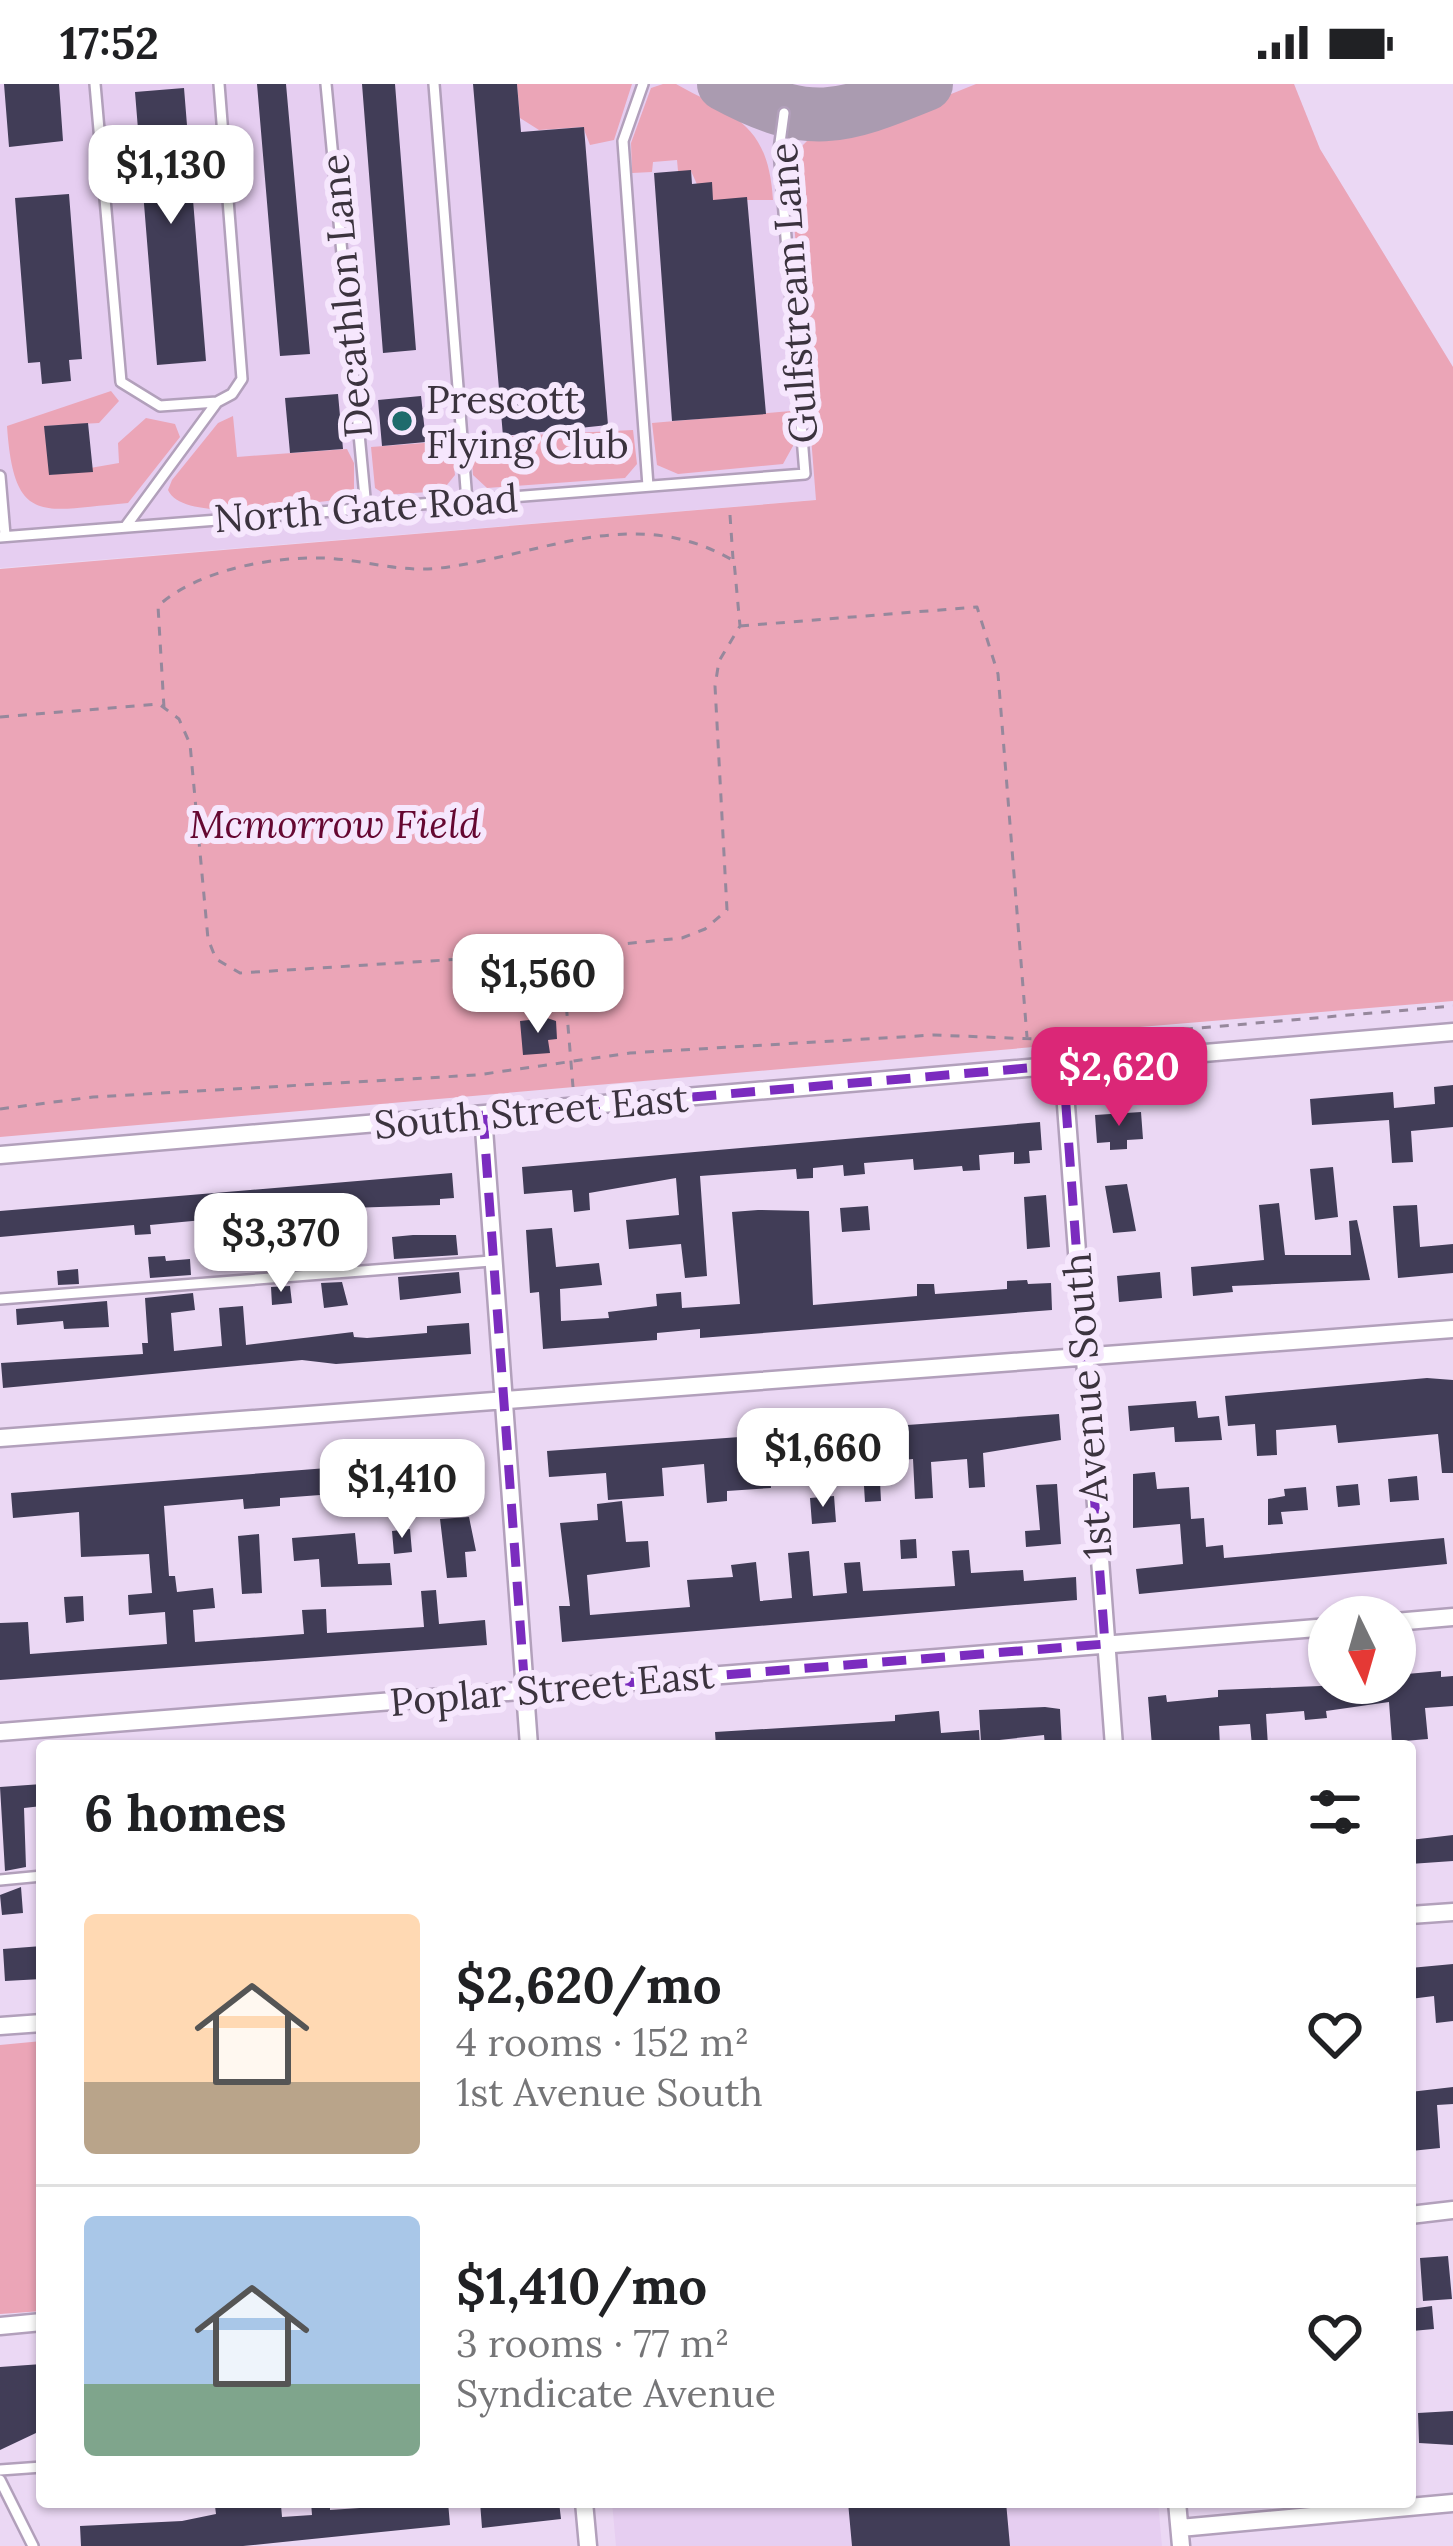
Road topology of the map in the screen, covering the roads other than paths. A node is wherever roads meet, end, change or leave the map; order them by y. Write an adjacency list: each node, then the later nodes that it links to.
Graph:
1 (95, 84): 7 (lane)
2 (220, 84): 7 (lane)
3 (326, 84): 12 (lane, Decathlon Lane)
4 (434, 84): 11 (lane)
5 (643, 84): 10 (lane)
6 (784, 113): 8 (lane, Gulfstream Lane)
7 (217, 402): 13 (lane)
8 (805, 474): 10 (lane, North Gate Road)
9 (0, 476): 14 (lane)
10 (648, 486): 11 (lane, North Gate Road)
11 (467, 500): 12 (lane, North Gate Road)
12 (366, 508): 13 (lane, North Gate Road)
13 (127, 526): 14 (lane, North Gate Road)
14 (3, 537)
15 (1453, 1033): 16 (street, South Street East)
16 (1063, 1065): 17 (street, South Street East); 22 (street, 1st Avenue South)
17 (483, 1115): 18 (street, South Street East); 19 (street)
18 (0, 1156)
19 (491, 1261): 20 (lane); 23 (street)
20 (0, 1299)
21 (1453, 1329): 22 (street)
22 (1082, 1359): 23 (street); 28 (street, 1st Avenue South)
23 (502, 1400): 24 (street); 29 (street)
24 (0, 1438)
25 (1453, 1617): 26 (street)
26 (1416, 1620)
27 (1308, 1629): 28 (street, Poplar Street East)
28 (1105, 1644): 29 (street, Poplar Street East); 32 (street, 1st Avenue South)
29 (525, 1691): 30 (street, Poplar Street East); 31 (street)
30 (0, 1732)
31 (529, 1740)
32 (1113, 1740)
33 (36, 1877): 34 (lane)
34 (0, 1880)
35 (1453, 1912): 36 (street)
36 (1416, 1915)
37 (36, 2023): 38 (street)
38 (0, 2026)
39 (1453, 2210): 40 (street)
40 (1416, 2214)
41 (36, 2323): 42 (street)
42 (0, 2326)
43 (36, 2467): 44 (lane)
44 (0, 2470)
45 (0, 2480): 51 (lane)
46 (1453, 2503): 49 (street)
47 (585, 2508): 52 (street)
48 (1413, 2508): 50 (street)
49 (1416, 2508)
50 (1180, 2537)
51 (33, 2546)
52 (588, 2546)

